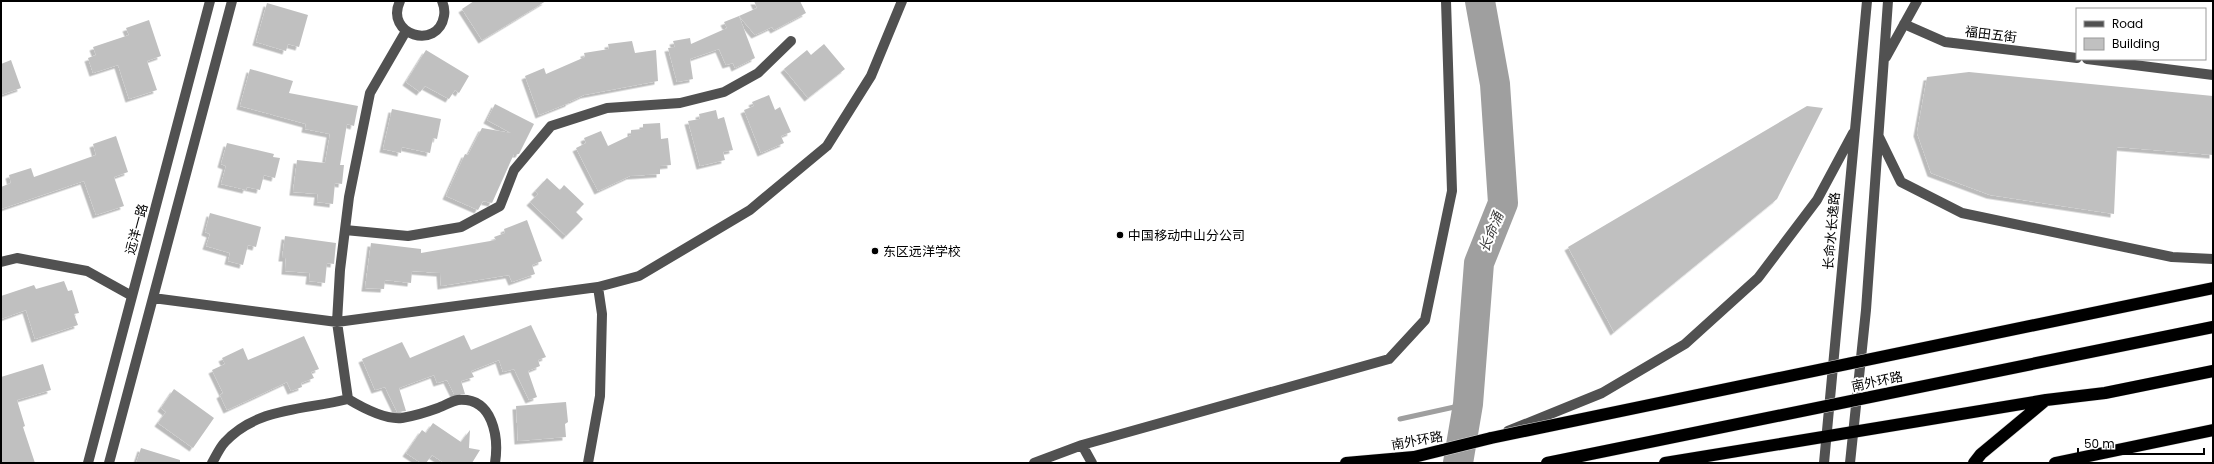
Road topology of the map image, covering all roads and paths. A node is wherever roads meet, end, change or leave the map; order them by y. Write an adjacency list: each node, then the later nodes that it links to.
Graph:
1 (210, 1): 24 (street, 远洋一路)
2 (232, 1): 25 (street)
3 (400, 1): 11 (street)
4 (442, 1): 11 (street)
5 (902, 1): 22 (street)
6 (1446, 1): 35 (street)
7 (1867, 1): 17 (street, 长命水长逸路)
8 (1888, 1): 14 (street)
9 (1917, 1): 10 (street)
10 (1904, 24): 13 (street, 福田五街); 14 (street)
11 (406, 31): 19 (street)
12 (791, 41): 19 (street)
13 (2076, 58)
14 (1884, 60): 18 (street)
15 (2095, 60): 16 (street)
16 (2213, 75)
17 (1853, 132): 33 (street, 长命水长逸路); 34 (street)
18 (1878, 136): 20 (street); 32 (street)
19 (345, 230): 26 (street)
20 (2213, 259)
21 (1, 262): 24 (street)
22 (598, 287): 26 (street); 40 (street)
23 (2213, 288): 34 (highway, 南外环路, bridge)
24 (132, 296): 36 (street, 远洋一路)
25 (153, 298): 26 (street); 37 (street)
26 (337, 322): 29 (street)
27 (2213, 327): 44 (highway, 南外环路, bridge)
28 (2213, 371): 30 (highway)
29 (348, 399): 38 (street); 39 (street)
30 (2046, 400): 32 (highway); 48 (highway)
31 (2213, 430): 49 (highway)
32 (1854, 432): 33 (highway); 47 (street)
33 (1826, 436): 45 (highway); 46 (street, 长命水长逸路)
34 (1491, 438): 43 (highway, 南外环路)
35 (1082, 445): 41 (street); 42 (street)
36 (88, 463)
37 (109, 463)
38 (212, 463)
39 (495, 463)
40 (588, 463)
41 (1034, 463)
42 (1092, 463)
43 (1346, 463)
44 (1547, 463)
45 (1665, 463)
46 (1824, 463)
47 (1850, 463)
48 (1974, 463)
49 (2055, 463)

